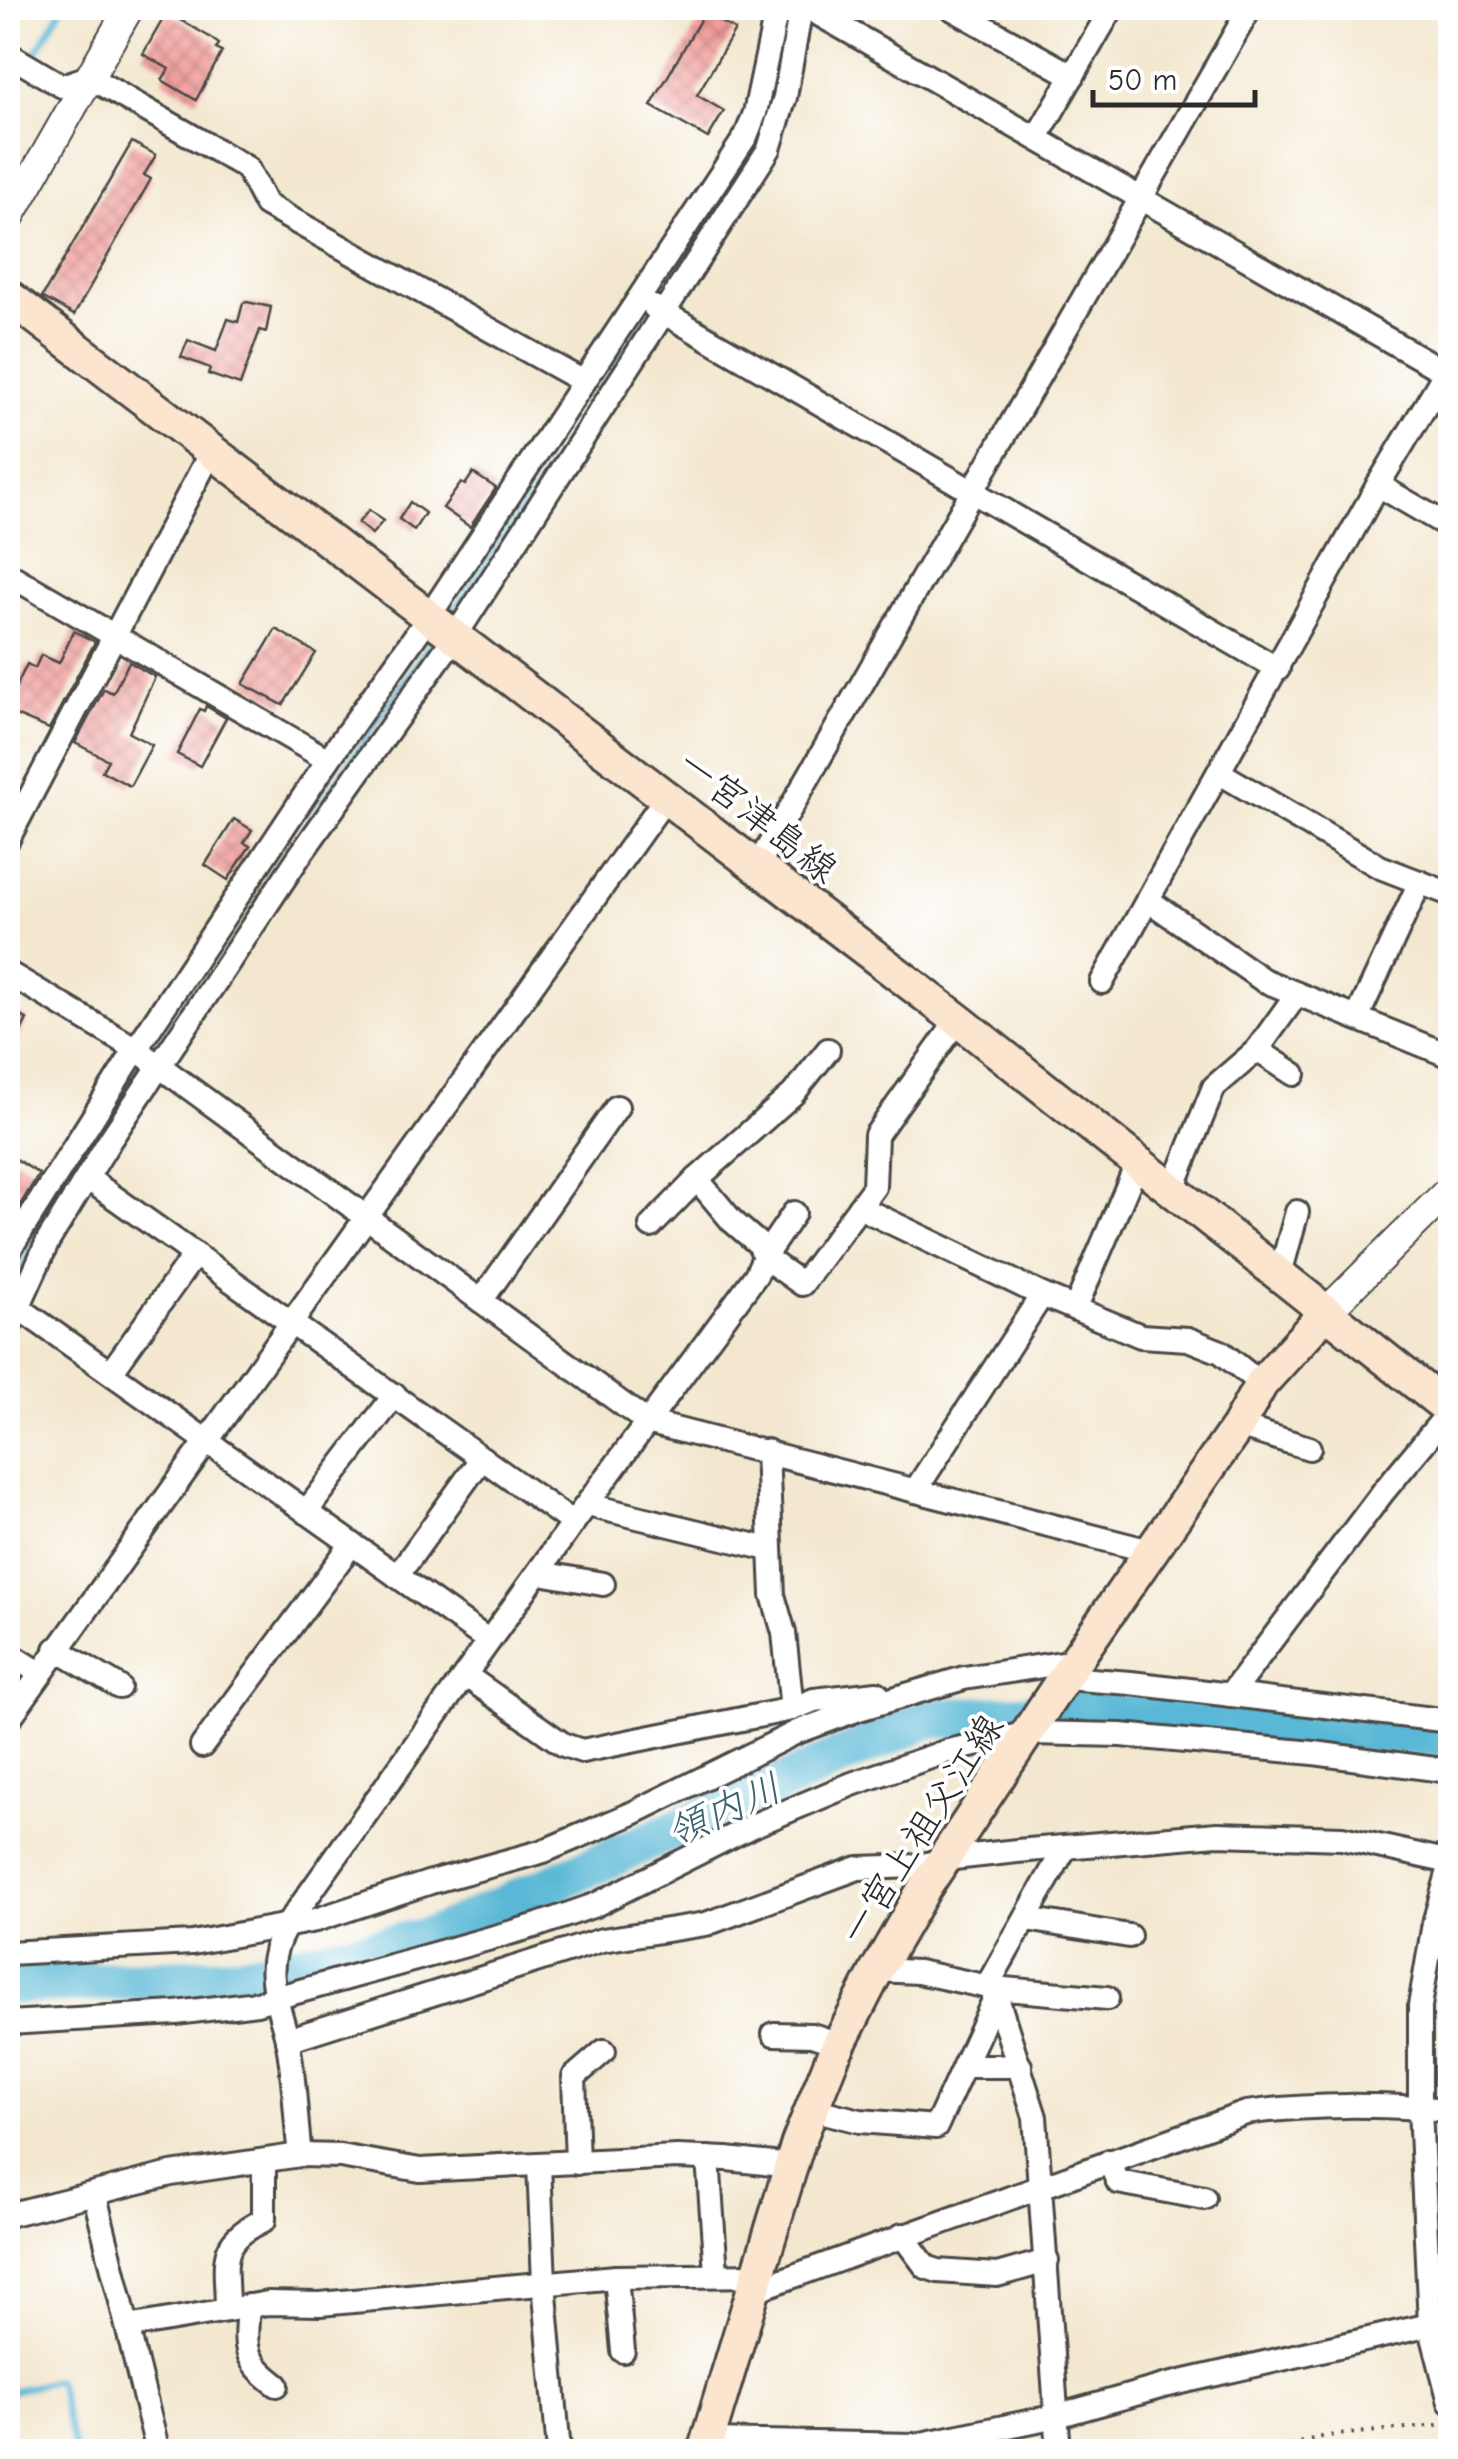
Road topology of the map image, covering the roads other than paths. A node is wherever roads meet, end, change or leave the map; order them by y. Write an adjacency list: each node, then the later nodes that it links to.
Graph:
1 (130, 8): 11 (street)
2 (777, 8): 16 (street)
3 (801, 8): 17 (street)
4 (808, 8): 8 (street)
5 (1112, 8): 10 (street)
6 (1250, 8): 13 (street)
7 (968, 11): 10 (street)
8 (839, 15): 12 (street)
9 (8, 54): 11 (street)
10 (1073, 76): 12 (street)
11 (90, 77): 14 (street); 19 (street)
12 (1037, 137): 13 (street)
13 (1141, 198): 18 (street); 22 (street)
14 (8, 220)
15 (8, 296): 20 (main road, 一宮津島線)
16 (640, 299): 17 (street); 19 (street)
17 (665, 314): 22 (street); 25 (street)
18 (1449, 371): 21 (street)
19 (584, 382): 25 (street)
20 (212, 450): 25 (main road, 一宮津島線); 26 (street)
21 (1378, 486): 23 (street); 27 (street)
22 (973, 494): 27 (street); 32 (street)
23 (1450, 527)
24 (8, 574): 26 (street)
25 (443, 625): 28 (street); 30 (main road, 一宮津島線); 45 (street)
26 (113, 635): 28 (street); 31 (street)
27 (1278, 668): 29 (street)
28 (328, 760): 41 (street)
29 (1220, 773): 33 (street); 35 (street)
30 (667, 796): 32 (main road, 一宮津島線); 56 (street)
31 (8, 840)
32 (758, 866): 40 (main road, 一宮津島線)
33 (1420, 882): 34 (street); 39 (street)
34 (1450, 894)
35 (1148, 900): 37 (street); 38 (street)
36 (8, 973): 41 (street)
37 (1102, 982)
38 (1297, 994): 39 (street); 43 (street)
39 (1357, 1018): 44 (street)
40 (958, 1020): 48 (main road, 一宮津島線); 53 (street)
41 (136, 1049): 45 (street); 58 (street)
42 (828, 1050): 50 (street)
43 (1257, 1050): 46 (street); 51 (street)
44 (1450, 1056)
45 (159, 1067): 49 (street); 56 (street)
46 (1294, 1074)
47 (617, 1107): 63 (street)
48 (1137, 1164): 51 (main road, 一宮津島線); 65 (street)
49 (87, 1178): 59 (street); 64 (street)
50 (697, 1180): 57 (street); 60 (street)
51 (1172, 1190): 61 (main road, 一宮津島線)
52 (1449, 1192): 66 (street)
53 (859, 1207): 60 (street); 62 (street)
54 (794, 1212): 60 (street)
55 (1297, 1212): 61 (street)
56 (365, 1218): 63 (street); 67 (street)
57 (651, 1226)
58 (8, 1252)
59 (195, 1254): 67 (street); 69 (street)
60 (764, 1257): 73 (street)
61 (1280, 1274): 66 (main road, 一宮津島線)
62 (1042, 1294): 65 (street); 79 (street)
63 (481, 1300): 73 (street)
64 (14, 1301): 68 (street); 69 (street)
65 (1075, 1309): 70 (street)
66 (1326, 1312): 70 (main road, 一宮上祖父江線); 72 (main road, 一宮津島線)
67 (289, 1321): 71 (street); 75 (street)
68 (8, 1330)
69 (110, 1372): 75 (street)
70 (1261, 1384): 74 (main road, 一宮上祖父江線)
71 (395, 1395): 78 (street); 80 (street)
72 (1450, 1411): 96 (street)
73 (648, 1422): 77 (street); 81 (street)
74 (1238, 1426): 76 (street); 84 (main road, 一宮上祖父江線)
75 (204, 1440): 80 (street); 89 (street)
76 (1309, 1448)
77 (768, 1451): 79 (street); 83 (street)
78 (482, 1458): 81 (street); 86 (street)
79 (916, 1491): 84 (street)
80 (306, 1512): 82 (street)
81 (580, 1514): 83 (street); 85 (street)
82 (352, 1545): 86 (street); 101 (street)
83 (769, 1550): 97 (street)
84 (1150, 1551): 92 (main road, 一宮上祖父江線)
85 (540, 1573): 87 (street); 88 (street)
86 (397, 1576): 88 (street)
87 (603, 1584)
88 (489, 1641): 93 (street)
89 (56, 1649): 91 (street); 94 (street)
90 (8, 1653): 91 (street)
91 (40, 1673): 98 (street)
92 (1067, 1674): 95 (street); 96 (street); 100 (main road, 一宮上祖父江線)
93 (464, 1675): 97 (street); 108 (street)
94 (119, 1686)
95 (934, 1686): 97 (street); 108 (street)
96 (1230, 1695): 99 (street)
97 (792, 1709)
98 (8, 1720)
99 (1450, 1721)
100 (1032, 1730): 102 (street); 104 (main road, 一宮上祖父江線); 112 (street)
101 (202, 1746)
102 (1450, 1772)
103 (1065, 1848): 104 (street); 105 (street); 106 (street)
104 (945, 1860): 110 (main road, 一宮上祖父江線); 116 (street)
105 (1450, 1864): 121 (street)
106 (1027, 1920): 107 (street); 111 (street)
107 (1129, 1936)
108 (280, 1938): 109 (street); 112 (street)
109 (8, 1952)
110 (876, 1970): 111 (street); 117 (main road, 一宮上祖父江線)
111 (994, 1993): 113 (street); 119 (street); 120 (street)
112 (274, 1996): 114 (street); 116 (street)
113 (1107, 1998)
114 (8, 2023)
115 (774, 2034): 117 (street)
116 (287, 2040): 124 (street)
117 (839, 2044): 122 (main road, 一宮上祖父江線)
118 (604, 2051): 128 (street)
119 (964, 2066): 120 (street); 122 (street)
120 (1020, 2066): 131 (street)
121 (1420, 2108): 123 (street); 126 (street); 142 (street)
122 (812, 2110): 130 (main road, 一宮上祖父江線)
123 (1450, 2110)
124 (300, 2155): 127 (street); 129 (street)
125 (708, 2158): 128 (street); 130 (street); 137 (street)
126 (1109, 2161): 131 (street); 133 (street)
127 (264, 2162): 132 (street); 141 (street)
128 (577, 2163): 129 (street)
129 (538, 2165): 140 (street)
130 (791, 2166): 139 (main road, 一宮上祖父江線)
131 (1040, 2185): 135 (street); 136 (street)
132 (95, 2196): 134 (street); 143 (street)
133 (1204, 2198)
134 (8, 2216)
135 (902, 2235): 136 (street); 139 (street)
136 (1047, 2261): 147 (street)
137 (716, 2273): 138 (street); 139 (street)
138 (616, 2277): 140 (street); 144 (street)
139 (757, 2282): 148 (main road, 一宮上祖父江線)
140 (544, 2283): 141 (street); 150 (street)
141 (238, 2308): 143 (street); 145 (street)
142 (1436, 2311): 146 (street); 147 (street)
143 (128, 2327): 149 (street)
144 (623, 2350)
145 (277, 2385)
146 (1450, 2402)
147 (1057, 2416): 148 (street); 151 (street)
148 (706, 2446)
149 (158, 2452)
150 (559, 2452)
151 (1059, 2452)

